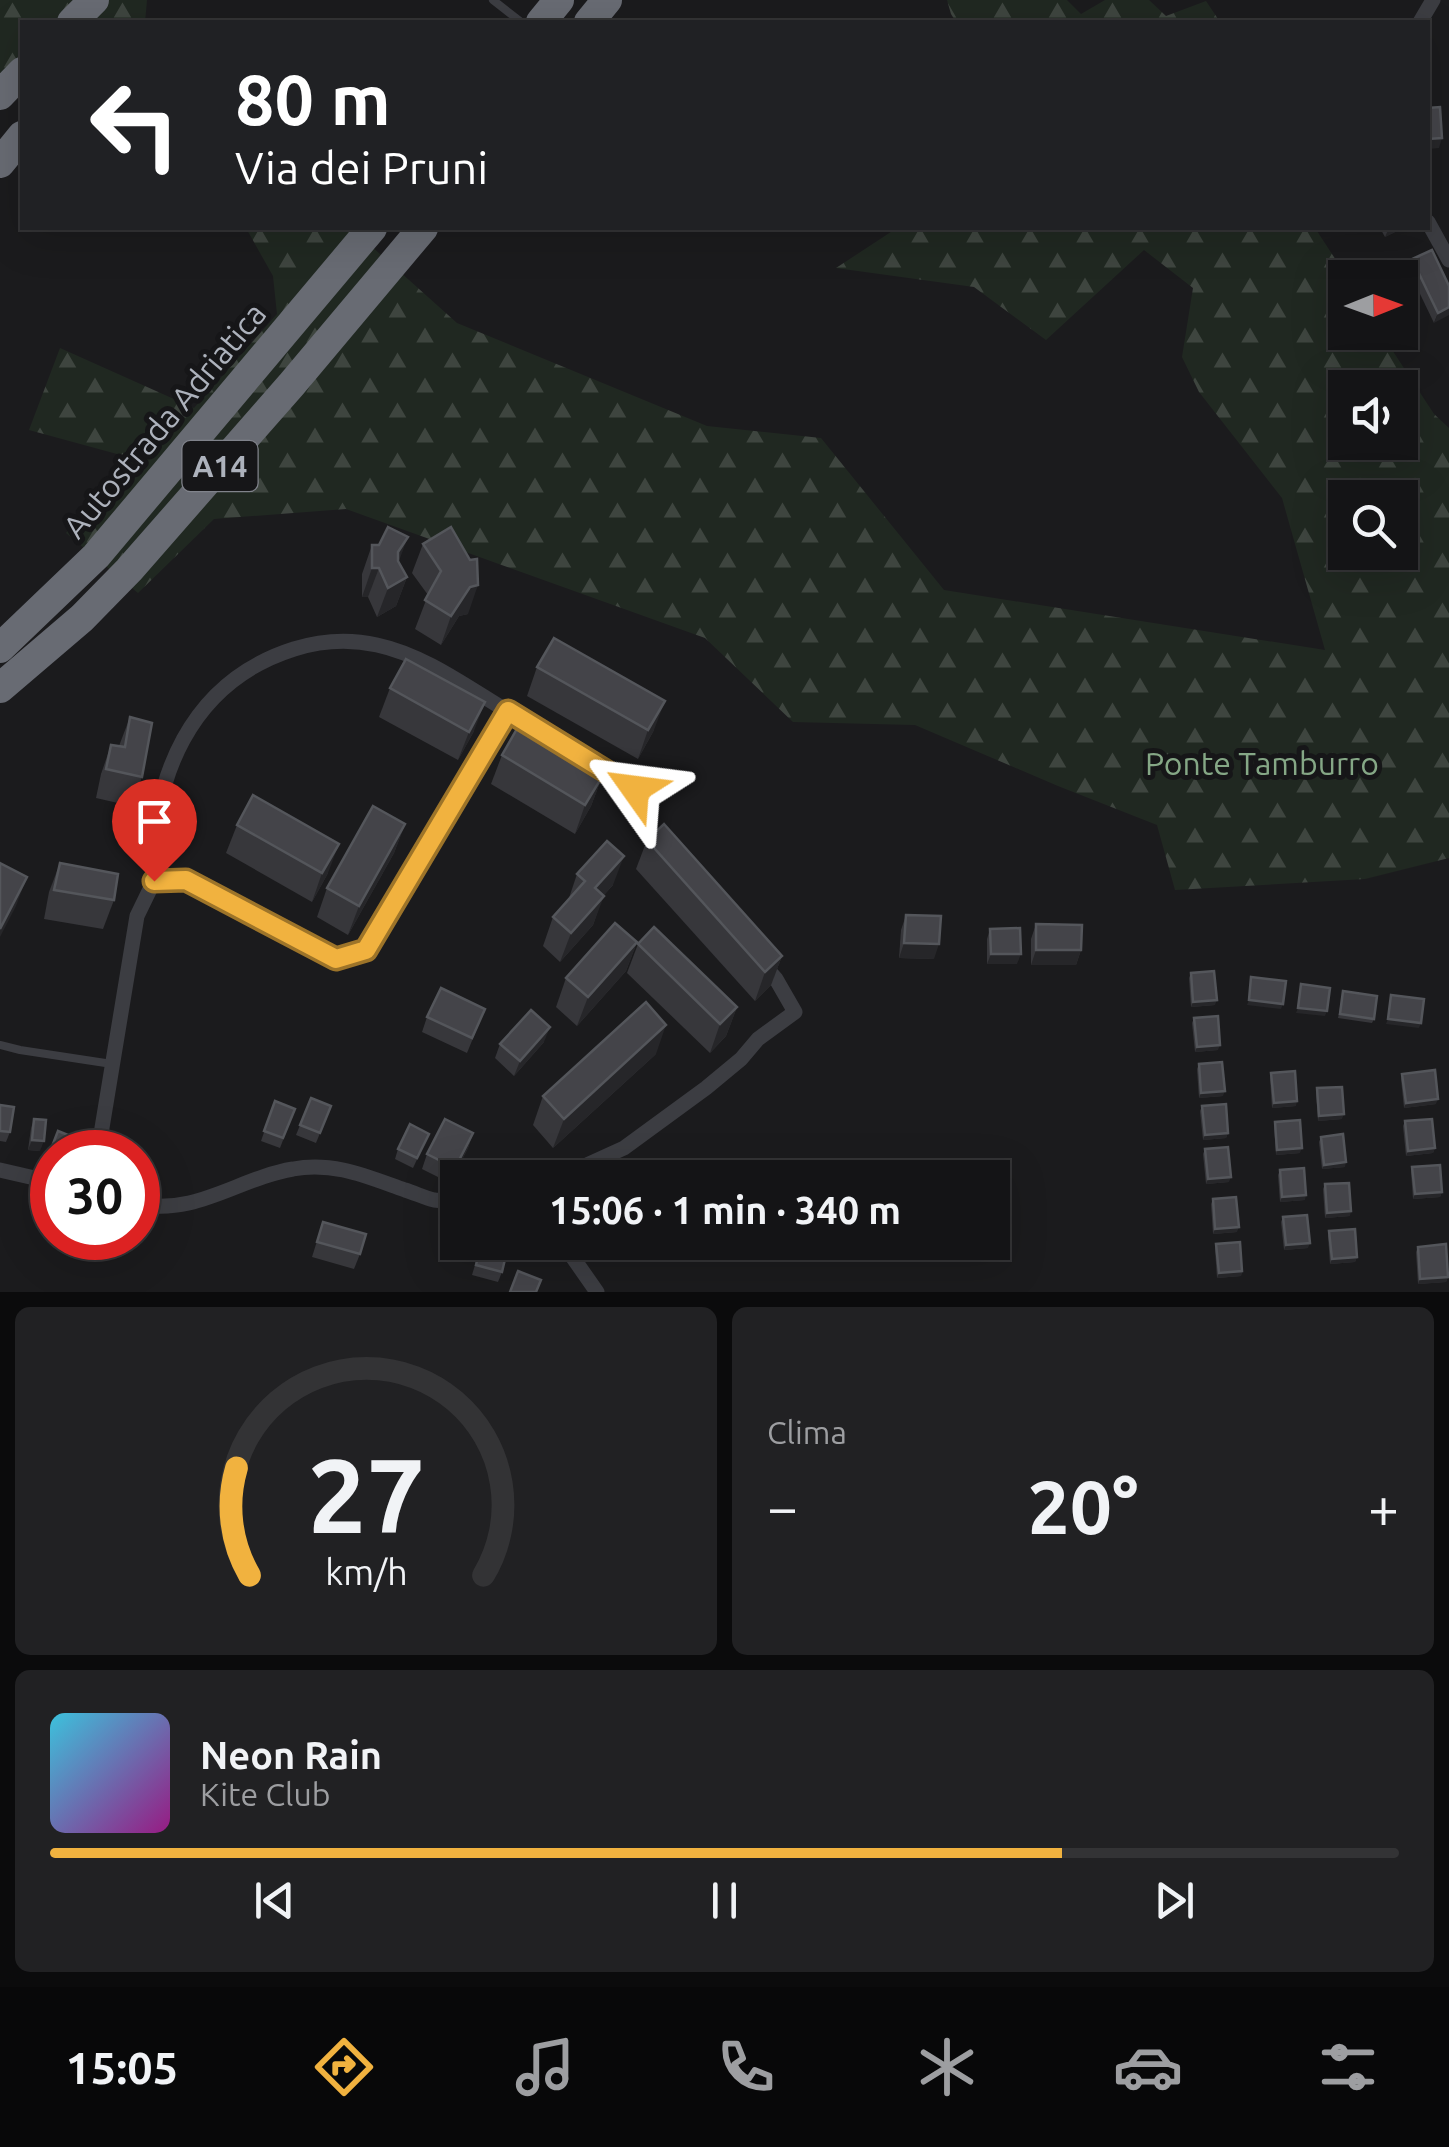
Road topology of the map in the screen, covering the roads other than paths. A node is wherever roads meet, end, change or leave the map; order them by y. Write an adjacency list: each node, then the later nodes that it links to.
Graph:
1 (94, 0): 5 (highway)
2 (559, 0): 7 (highway)
3 (606, 0): 8 (highway)
4 (496, 2): 6 (lane)
5 (74, 20)
6 (519, 20)
7 (543, 20)
8 (590, 20)
9 (20, 74): 10 (highway)
10 (0, 95)
11 (20, 138): 12 (highway)
12 (0, 163)
13 (1430, 226): 16 (street)
14 (370, 230): 17 (highway, Autostrada Adriatica / A14)
15 (421, 230): 18 (highway, A14)
16 (1449, 260)
17 (0, 648)
18 (0, 688)
19 (508, 711): 20 (street); 21 (street); 21 (street)
20 (635, 789)
21 (154, 881): 24 (street)
22 (751, 951): 26 (street)
23 (0, 1045): 24 (lane)
24 (112, 1064): 25 (street)
25 (102, 1130)
26 (598, 1160)
27 (0, 1170): 28 (street)
28 (30, 1177)
29 (440, 1200): 30 (street)
30 (160, 1206)
31 (574, 1260): 32 (street)
32 (597, 1292)

